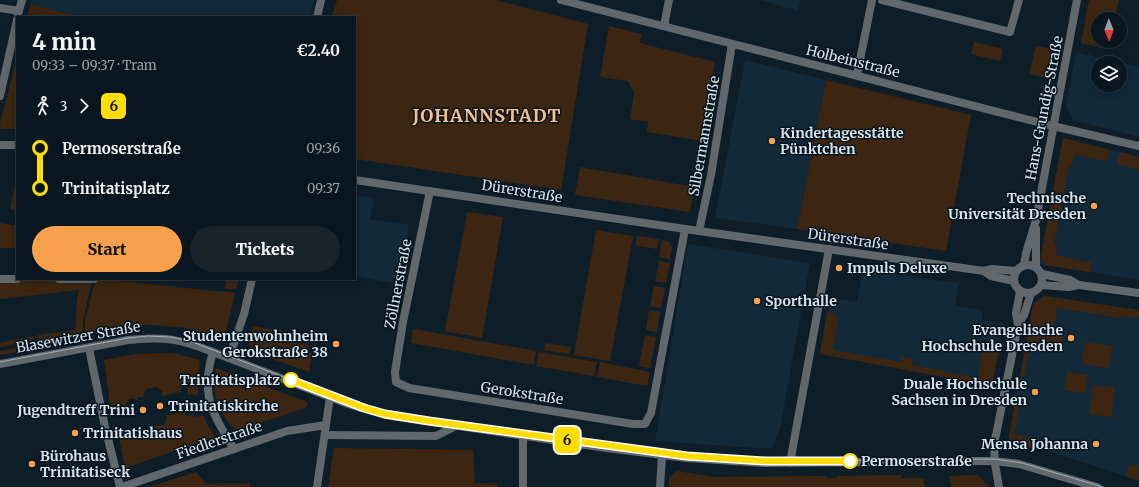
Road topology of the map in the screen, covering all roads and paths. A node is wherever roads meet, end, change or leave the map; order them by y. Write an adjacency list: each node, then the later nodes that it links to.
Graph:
1 (22, 0): 10 (street)
2 (321, 0): 11 (street)
3 (561, 0): 13 (street, Holbeinstraße)
4 (669, 0): 13 (street)
5 (872, 0): 15 (street)
6 (882, 0): 7 (street)
7 (1018, 0)
8 (1077, 0): 17 (street, Hans-Grundig-Straße)
9 (0, 8): 10 (street)
10 (18, 16)
11 (317, 16)
12 (16, 25): 16 (street)
13 (664, 26): 14 (street, Holbeinstraße)
14 (732, 44): 15 (street, Holbeinstraße); 25 (street, Silbermannstraße)
15 (857, 75): 17 (street, Holbeinstraße)
16 (0, 96)
17 (1053, 126): 20 (street, Holbeinstraße); 23 (street, Hans-Grundig-Straße)
18 (0, 145): 19 (street)
19 (16, 145)
20 (1139, 146)
21 (356, 180): 22 (street, Dürerstraße)
22 (430, 191): 24 (street, Dürerstraße); 46 (street, Zöllnerstraße)
23 (1036, 220): 27 (street, Hans-Grundig-Straße); 28 (street, Hans-Grundig-Straße)
24 (685, 229): 25 (street, Dürerstraße); 46 (street, Gerokstraße)
25 (699, 231): 26 (street, Dürerstraße)
26 (829, 249): 29 (street, Dürerstraße); 55 (street)
27 (1024, 265): 28 (street); 30 (street)
28 (1036, 267): 31 (street)
29 (984, 271): 30 (street, Dürerstraße); 35 (street, Dürerstraße)
30 (1016, 271): 35 (street)
31 (1042, 274): 36 (street); 37 (street)
32 (0, 279): 33 (street)
33 (16, 279)
34 (252, 280): 44 (street)
35 (1014, 281): 38 (street)
36 (1041, 285): 37 (street); 39 (street)
37 (1079, 285): 40 (street)
38 (1020, 290): 39 (street); 41 (street)
39 (1031, 293): 41 (street)
40 (1139, 293)
41 (1018, 325): 54 (street)
42 (89, 348): 43 (street, Blasewitzer Straße); 45 (street, Blasewitzer Straße); 56 (street)
43 (213, 352): 44 (street, Blasewitzer Straße); 52 (street)
44 (229, 358): 47 (street)
45 (0, 364)
46 (396, 382)
47 (330, 397): 48 (street); 49 (street)
48 (326, 425): 50 (street); 52 (street, Fiedlerstraße)
49 (456, 426): 50 (street); 51 (street)
50 (325, 435): 57 (street)
51 (523, 436): 53 (street); 58 (street)
52 (234, 449): 56 (street, Fiedlerstraße)
53 (662, 456): 55 (street); 59 (street)
54 (995, 462): 55 (street); 60 (street); 61 (street)
55 (790, 463)
56 (121, 487)
57 (317, 487)
58 (523, 487)
59 (660, 487)
60 (999, 487)
61 (1097, 487)

